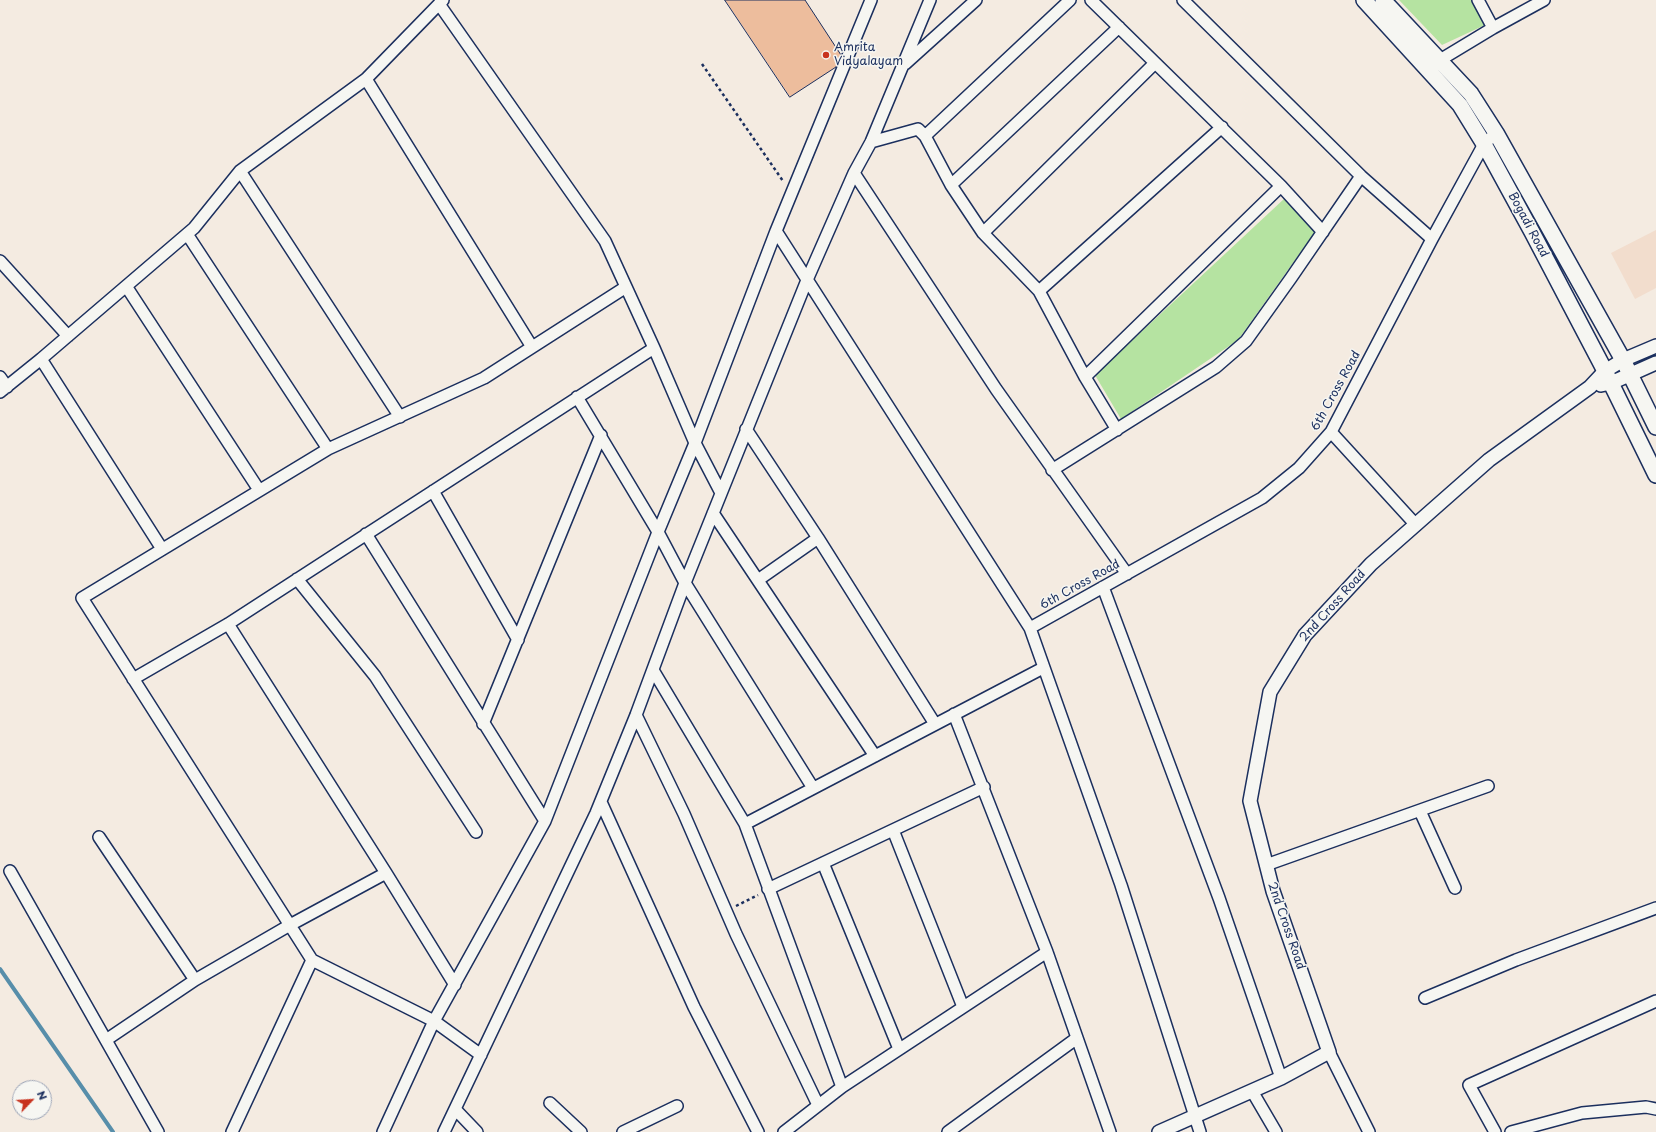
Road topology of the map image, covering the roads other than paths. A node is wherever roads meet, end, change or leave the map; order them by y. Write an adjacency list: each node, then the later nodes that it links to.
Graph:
1 (871, 0): 28 (street)
2 (930, 0): 16 (street)
3 (976, 0): 16 (street)
4 (1070, 0): 20 (street)
5 (1091, 0): 12 (street)
6 (1183, 0): 25 (street)
7 (1364, 0): 22 (main road, Bogadi Road)
8 (1383, 0): 14 (main road, Bogadi Road)
9 (1478, 0): 13 (street)
10 (1544, 0): 13 (street)
11 (441, 2): 17 (street); 36 (street)
12 (1119, 27): 15 (street); 26 (street)
13 (1493, 28): 14 (street)
14 (1440, 60): 19 (main road, Bogadi Road)
15 (1155, 63): 18 (street); 30 (street)
16 (902, 66): 21 (street)
17 (366, 79): 23 (street); 40 (street)
18 (1222, 127): 27 (street); 37 (street)
19 (1496, 133): 22 (street, 6th Cross Road); 43 (main road, Bogadi Road)
20 (925, 136): 21 (street); 26 (street)
21 (871, 142): 24 (street)
22 (1484, 144): 32 (street, 6th Cross Road); 48 (main road, Bogadi Road)
23 (240, 172): 31 (street); 51 (street)
24 (854, 173): 34 (street); 59 (street)
25 (1361, 176): 29 (street); 32 (street)
26 (951, 185): 30 (street)
27 (1281, 186): 29 (street); 46 (street)
28 (776, 232): 34 (street); 57 (street)
29 (1323, 232): 54 (street)
30 (983, 233): 37 (street)
31 (187, 234): 35 (street); 58 (street)
32 (1432, 239): 55 (street, 6th Cross Road)
33 (0, 261): 38 (street)
34 (807, 280): 53 (street); 76 (street)
35 (126, 286): 38 (street); 61 (street)
36 (626, 287): 40 (street); 41 (street)
37 (1039, 291): 46 (street)
38 (68, 336): 42 (street)
39 (1656, 346): 43 (street)
40 (532, 347): 51 (street)
41 (654, 348): 50 (street); 57 (street)
42 (41, 359): 49 (street); 69 (street)
43 (1623, 360): 45 (main road, Bogadi Road); 48 (street)
44 (1656, 363): 45 (street)
45 (1631, 375): 48 (street); 52 (main road, Bogadi Road)
46 (1085, 376): 54 (street)
47 (0, 377): 49 (street)
48 (1608, 377): 60 (main road, Bogadi Road); 65 (street, 2nd Cross Road)
49 (4, 389)
50 (577, 397): 56 (street); 62 (street)
51 (400, 417): 58 (street)
52 (1656, 427)
53 (746, 429): 63 (street); 68 (street)
54 (1117, 430): 59 (street)
55 (1331, 432): 65 (street); 70 (street, 6th Cross Road)
56 (601, 435): 66 (street); 77 (street)
57 (695, 443): 63 (street); 66 (street)
58 (328, 448): 61 (street)
59 (1052, 470): 70 (street)
60 (1656, 475)
61 (259, 490): 69 (street)
62 (432, 491): 67 (street); 77 (street)
63 (721, 493): 64 (street)
64 (713, 513): 72 (street); 73 (street)
65 (1416, 525): 97 (street, 2nd Cross Road)
66 (658, 532): 73 (street); 91 (street)
67 (366, 534): 71 (street); 83 (street)
68 (818, 538): 72 (street); 84 (street)
69 (162, 549): 80 (street)
70 (1127, 574): 74 (street, 6th Cross Road)
71 (297, 579): 75 (street); 94 (street)
72 (758, 580): 85 (street)
73 (685, 583): 79 (street); 88 (street)
74 (1103, 587): 76 (street, 6th Cross Road); 117 (street)
75 (228, 624): 80 (street); 99 (street)
76 (1030, 628): 78 (street)
77 (518, 640): 83 (street)
78 (1043, 668): 81 (street); 125 (street)
79 (653, 670): 82 (street); 92 (street)
80 (133, 679): 103 (street)
81 (954, 714): 84 (street); 87 (street)
82 (636, 715): 89 (street); 121 (street)
83 (483, 724): 91 (street)
84 (935, 724): 85 (street)
85 (875, 756): 88 (street)
86 (1488, 786): 90 (street)
87 (984, 787): 93 (street); 104 (street)
88 (814, 788): 92 (street)
89 (601, 802): 116 (street); 133 (street)
90 (1420, 810): 97 (street); 100 (street)
91 (545, 821): 107 (street)
92 (745, 824): 101 (street)
93 (893, 830): 96 (street); 110 (street)
94 (476, 832)
95 (99, 838): 106 (street)
96 (823, 863): 101 (street); 114 (street)
97 (1266, 865): 115 (street, 2nd Cross Road)
98 (10, 871): 113 (street)
99 (386, 874): 103 (street); 107 (street)
100 (1455, 888)
101 (768, 889): 118 (street)
102 (1656, 908): 108 (street)
103 (290, 925): 105 (street); 106 (street)
104 (1047, 952): 110 (street); 112 (street)
105 (312, 960): 111 (street); 127 (street)
106 (195, 980): 113 (street)
107 (455, 985): 111 (street)
108 (1424, 998)
109 (1656, 1001): 141 (street)
110 (963, 1007): 114 (street)
111 (434, 1021): 116 (street); 128 (street)
112 (1077, 1038): 135 (street); 136 (street)
113 (106, 1040): 126 (street)
114 (899, 1049): 118 (street)
115 (1329, 1052): 117 (street); 140 (street)
116 (480, 1055): 123 (street)
117 (1281, 1078): 119 (street)
118 (842, 1087): 121 (street)
119 (1252, 1091): 125 (street); 139 (street)
120 (550, 1103): 131 (street)
121 (818, 1105): 134 (street)
122 (677, 1106): 132 (street)
123 (455, 1109): 129 (street); 130 (street)
124 (1656, 1109): 142 (street)
125 (1196, 1117): 137 (street); 138 (street)
126 (158, 1132)
127 (232, 1132)
128 (383, 1132)
129 (444, 1132)
130 (477, 1132)
131 (581, 1132)
132 (623, 1132)
133 (758, 1132)
134 (784, 1132)
135 (948, 1132)
136 (1110, 1132)
137 (1159, 1132)
138 (1200, 1132)
139 (1276, 1132)
140 (1369, 1132)
141 (1495, 1132)
142 (1511, 1132)

